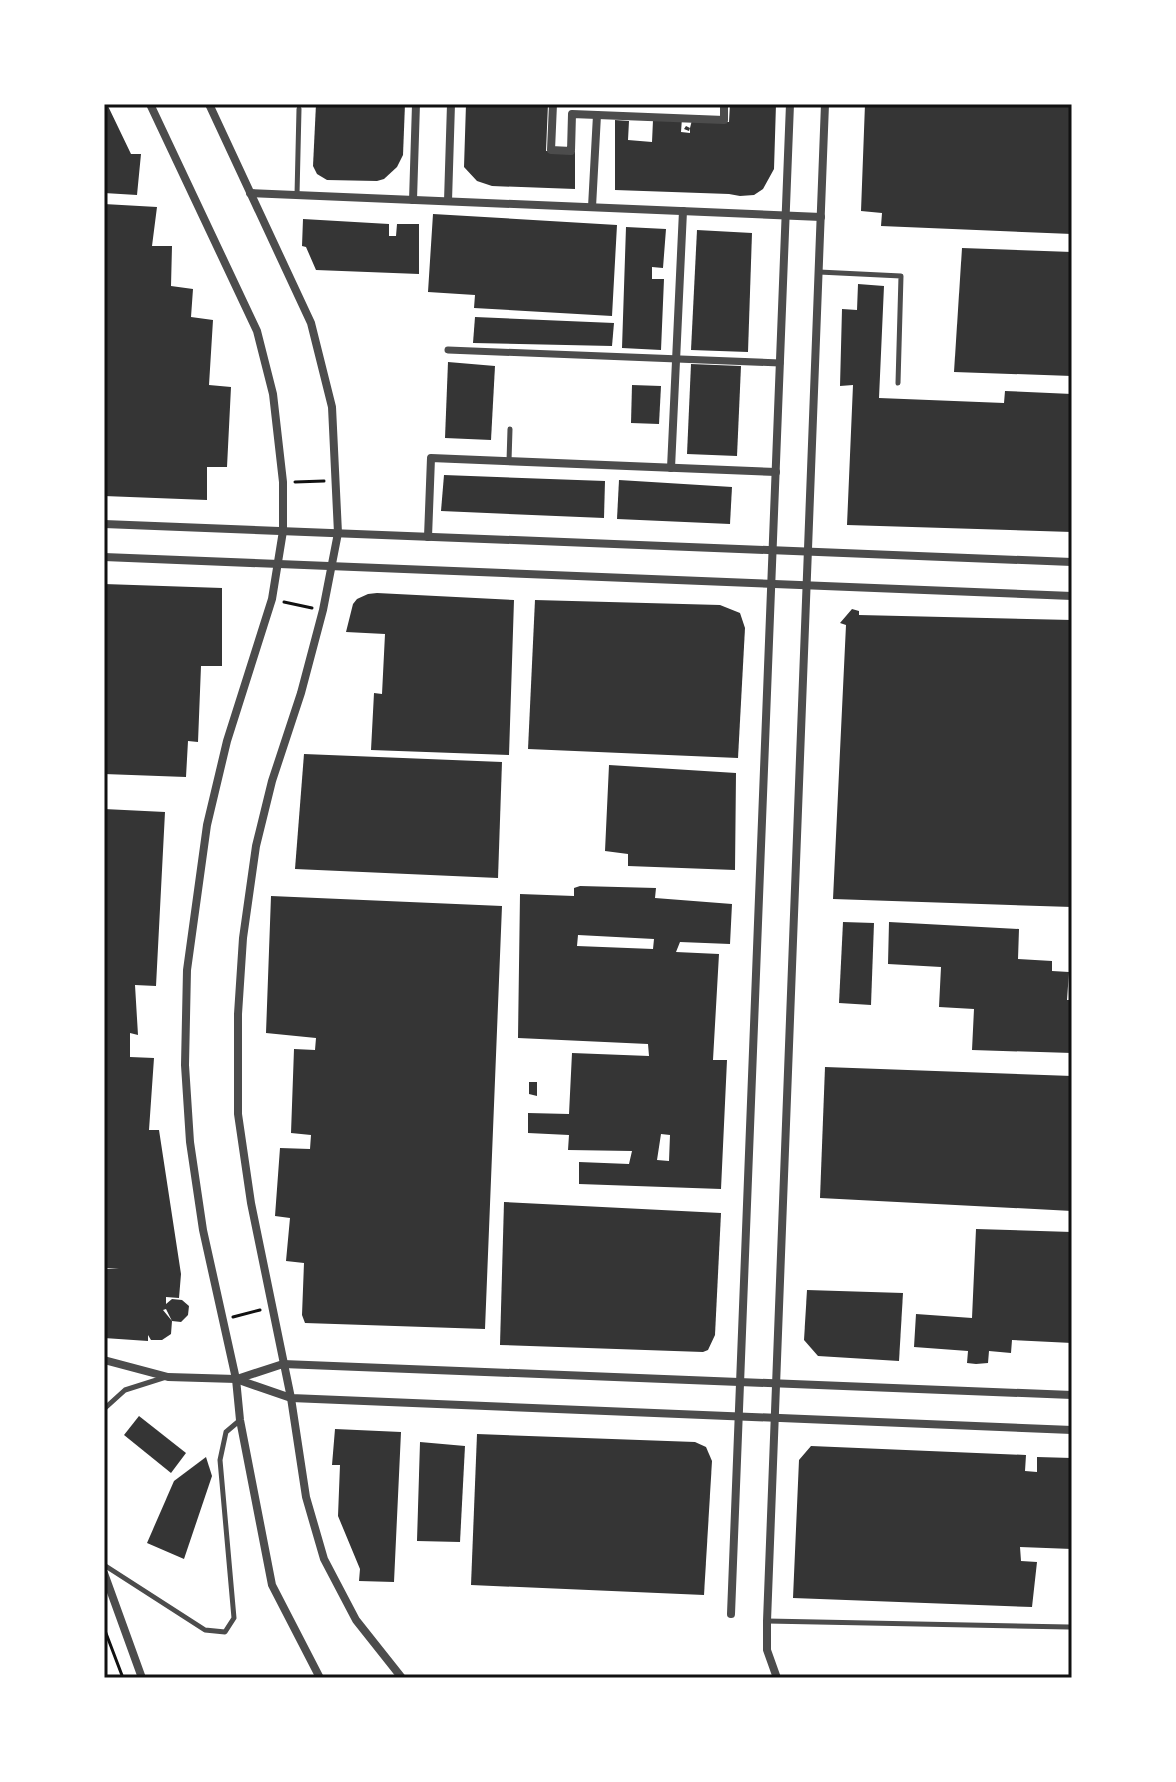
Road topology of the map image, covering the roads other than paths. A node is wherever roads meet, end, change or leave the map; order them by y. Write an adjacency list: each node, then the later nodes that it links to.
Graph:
1 (150, 104): 29 (street)
2 (209, 104): 11 (street)
3 (416, 104): 13 (street)
4 (451, 104): 14 (street)
5 (553, 104): 10 (street)
6 (724, 104): 10 (street)
7 (790, 104): 17 (street)
8 (825, 104): 18 (street)
9 (299, 109): 12 (lane)
10 (597, 115): 15 (street)
11 (250, 193): 12 (street); 30 (street)
12 (297, 195): 13 (street)
13 (413, 200): 14 (street)
14 (448, 201): 15 (street)
15 (592, 207): 16 (street)
16 (683, 211): 17 (street); 21 (street)
17 (786, 215): 18 (street); 22 (street)
18 (821, 217): 19 (street)
19 (818, 271): 23 (lane); 33 (street)
20 (448, 350): 21 (street)
21 (676, 359): 22 (street); 26 (street)
22 (780, 363): 27 (street)
23 (898, 383)
24 (510, 429): 25 (lane)
25 (509, 461): 26 (street); 31 (street)
26 (671, 468): 27 (street)
27 (776, 472): 32 (street)
28 (104, 524): 29 (street)
29 (283, 531): 30 (street); 36 (street)
30 (338, 533): 31 (street); 37 (street)
31 (428, 537): 32 (street)
32 (773, 550): 33 (street); 38 (street)
33 (808, 552): 35 (street); 39 (street)
34 (104, 557): 36 (street)
35 (1072, 562)
36 (277, 564): 37 (street); 44 (street)
37 (332, 566): 38 (street); 42 (street)
38 (771, 584): 39 (street); 45 (street)
39 (806, 585): 40 (street); 46 (street)
40 (1072, 596)
41 (104, 1360): 43 (street)
42 (283, 1364): 44 (street); 45 (street); 48 (street)
43 (168, 1377): 44 (street); 49 (lane)
44 (236, 1379): 48 (street); 52 (street)
45 (740, 1382): 46 (street); 50 (street)
46 (776, 1383): 47 (street); 51 (street)
47 (1072, 1395)
48 (291, 1398): 50 (street); 61 (street)
49 (104, 1409)
50 (739, 1416): 51 (street); 56 (street)
51 (774, 1418): 53 (street); 57 (street)
52 (240, 1420): 54 (lane); 60 (street)
53 (1072, 1430)
54 (104, 1565)
55 (104, 1573): 59 (street)
56 (731, 1614)
57 (767, 1621): 58 (lane); 62 (street)
58 (1069, 1627)
59 (142, 1678)
60 (320, 1678)
61 (402, 1678)
62 (777, 1678)

